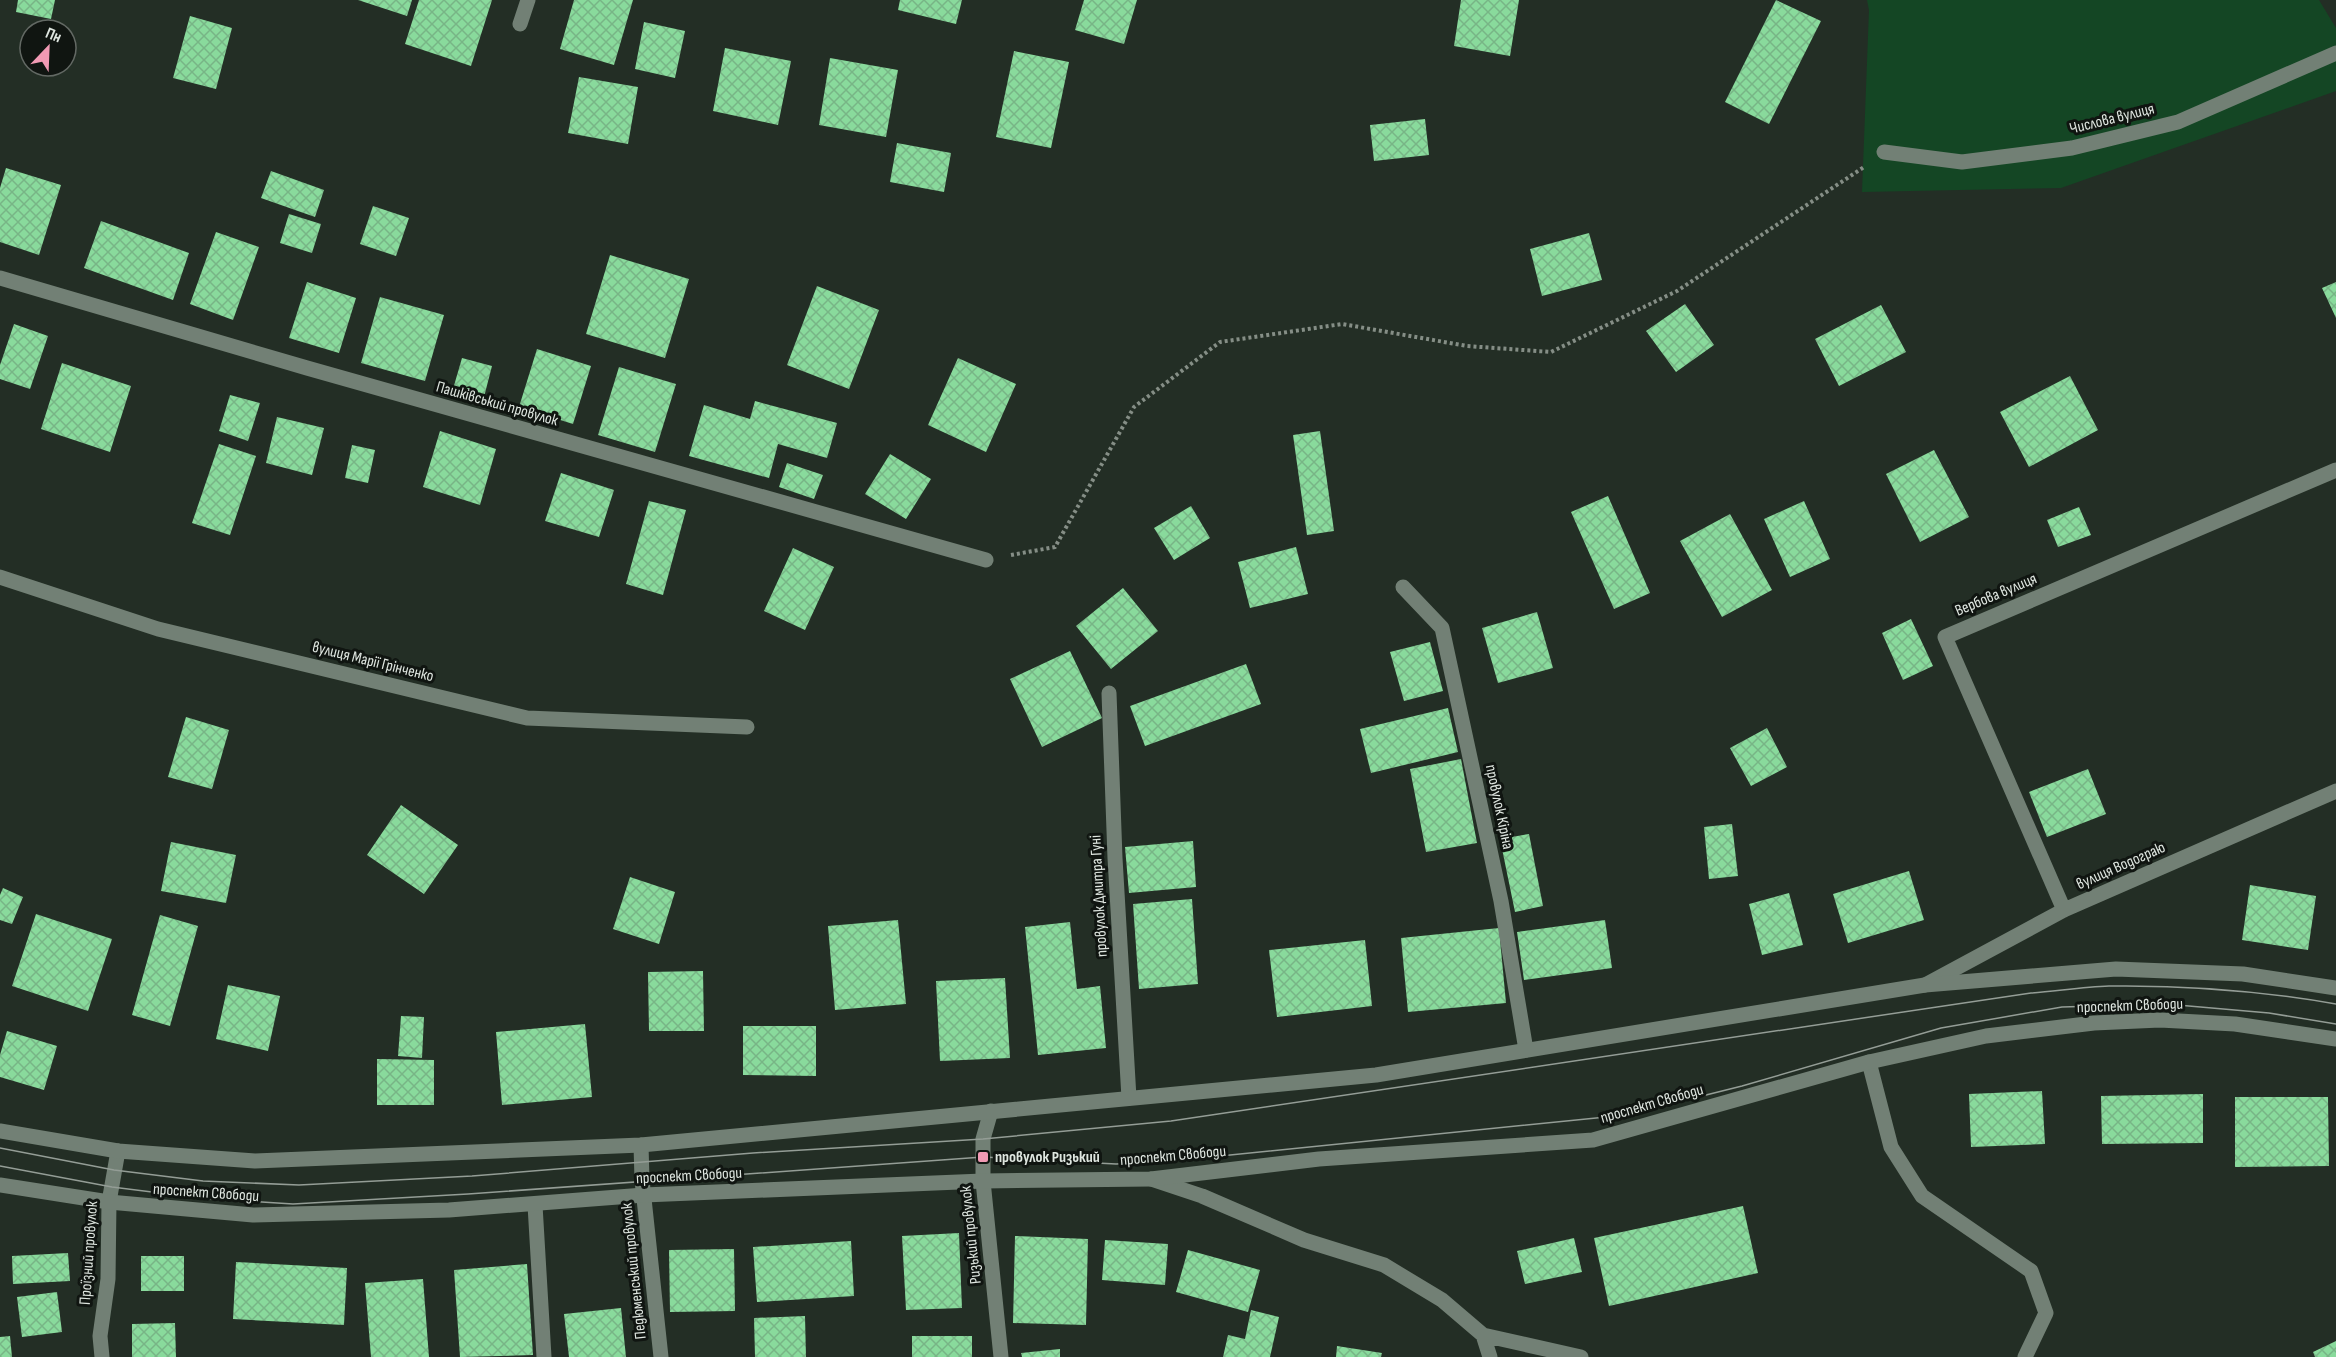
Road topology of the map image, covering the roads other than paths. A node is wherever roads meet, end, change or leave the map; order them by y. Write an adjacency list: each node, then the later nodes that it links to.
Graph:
1 (528, 0): 2 (street)
2 (520, 24)
3 (2336, 52): 4 (street, Числова вулиця)
4 (1884, 152)
5 (0, 278): 7 (street, Пашківський провулок)
6 (2336, 470): 13 (street, Вербова вулиця)
7 (986, 560)
8 (0, 577): 11 (street, вулиця Марії Грінченко)
9 (1403, 587): 17 (street, провулок Кіріна)
10 (1109, 693): 19 (street, провулок Дмитра Гуні)
11 (747, 727)
12 (2336, 791): 13 (street, вулиця Водограю)
13 (2064, 910): 14 (street, вулиця Водограю)
14 (1925, 985): 15 (street, проспект Свободи); 17 (street, проспект Свободи)
15 (2336, 988)
16 (2336, 1039): 18 (street, проспект Свободи)
17 (1526, 1050): 19 (street, проспект Свободи)
18 (1869, 1062): 24 (street, проспект Свободи); 37 (street)
19 (1129, 1098): 20 (street, проспект Свободи)
20 (991, 1111): 22 (street, проспект Свободи); 25 (street, Ризький провулок)
21 (0, 1131): 23 (street, проспект Свободи)
22 (641, 1145): 23 (street, проспект Свободи); 27 (street, Педюменський провулок)
23 (118, 1151): 28 (street, Проїзний провулок)
24 (1151, 1179): 25 (street, проспект Свободи); 30 (street)
25 (983, 1181): 27 (street, проспект Свободи); 34 (street, Ризький провулок)
26 (0, 1185): 28 (street, проспект Свободи)
27 (644, 1196): 29 (street, проспект Свободи); 33 (street, Педюменський провулок)
28 (109, 1202): 29 (street, проспект Свободи); 31 (street, Проїзний провулок)
29 (535, 1205): 32 (street)
30 (1483, 1335): 35 (street); 36 (street)
31 (102, 1357)
32 (544, 1357)
33 (661, 1357)
34 (1001, 1357)
35 (1490, 1357)
36 (1581, 1357)
37 (2025, 1357)

